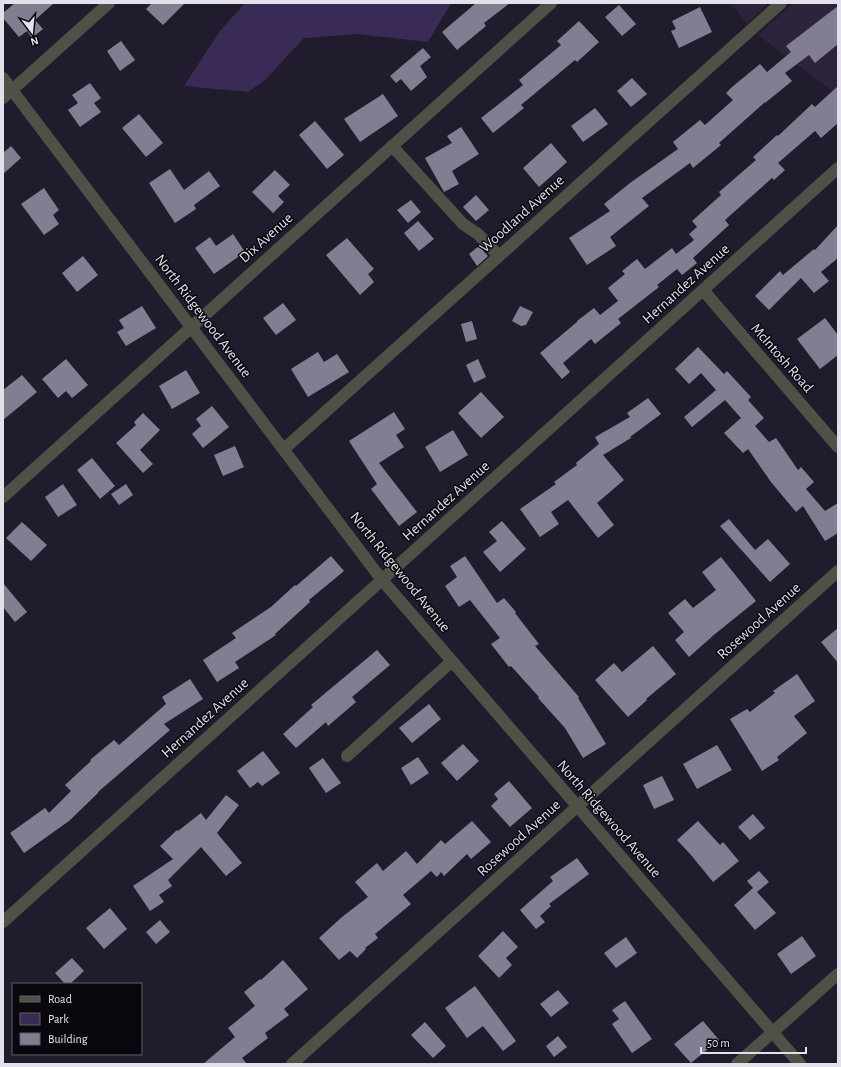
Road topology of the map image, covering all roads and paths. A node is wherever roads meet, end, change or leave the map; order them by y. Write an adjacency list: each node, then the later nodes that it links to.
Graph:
1 (108, 3): 5 (street)
2 (551, 3): 6 (street, Dix Avenue)
3 (781, 3): 8 (street, Woodland Avenue)
4 (3, 78): 5 (street, North Ridgewood Avenue)
5 (7, 94): 10 (street, North Ridgewood Avenue)
6 (392, 146): 8 (street); 10 (street, Dix Avenue)
7 (838, 168): 9 (street, Hernandez Avenue)
8 (499, 256): 12 (street, Woodland Avenue)
9 (703, 290): 11 (street, McIntosh Road); 15 (street, Hernandez Avenue)
10 (192, 327): 12 (street, North Ridgewood Avenue); 13 (street, Dix Avenue)
11 (838, 447)
12 (284, 449): 15 (street, North Ridgewood Avenue)
13 (3, 497)
14 (838, 571): 18 (street, Rosewood Avenue)
15 (382, 580): 16 (street, North Ridgewood Avenue); 19 (street, Hernandez Avenue)
16 (452, 661): 17 (street); 18 (street, North Ridgewood Avenue)
17 (347, 756)
18 (577, 807): 21 (street, North Ridgewood Avenue); 22 (street, Rosewood Avenue)
19 (3, 922)
20 (838, 974): 21 (street)
21 (773, 1033): 23 (street); 24 (street, North Ridgewood Avenue)
22 (292, 1064)
23 (737, 1064)
24 (800, 1064)

